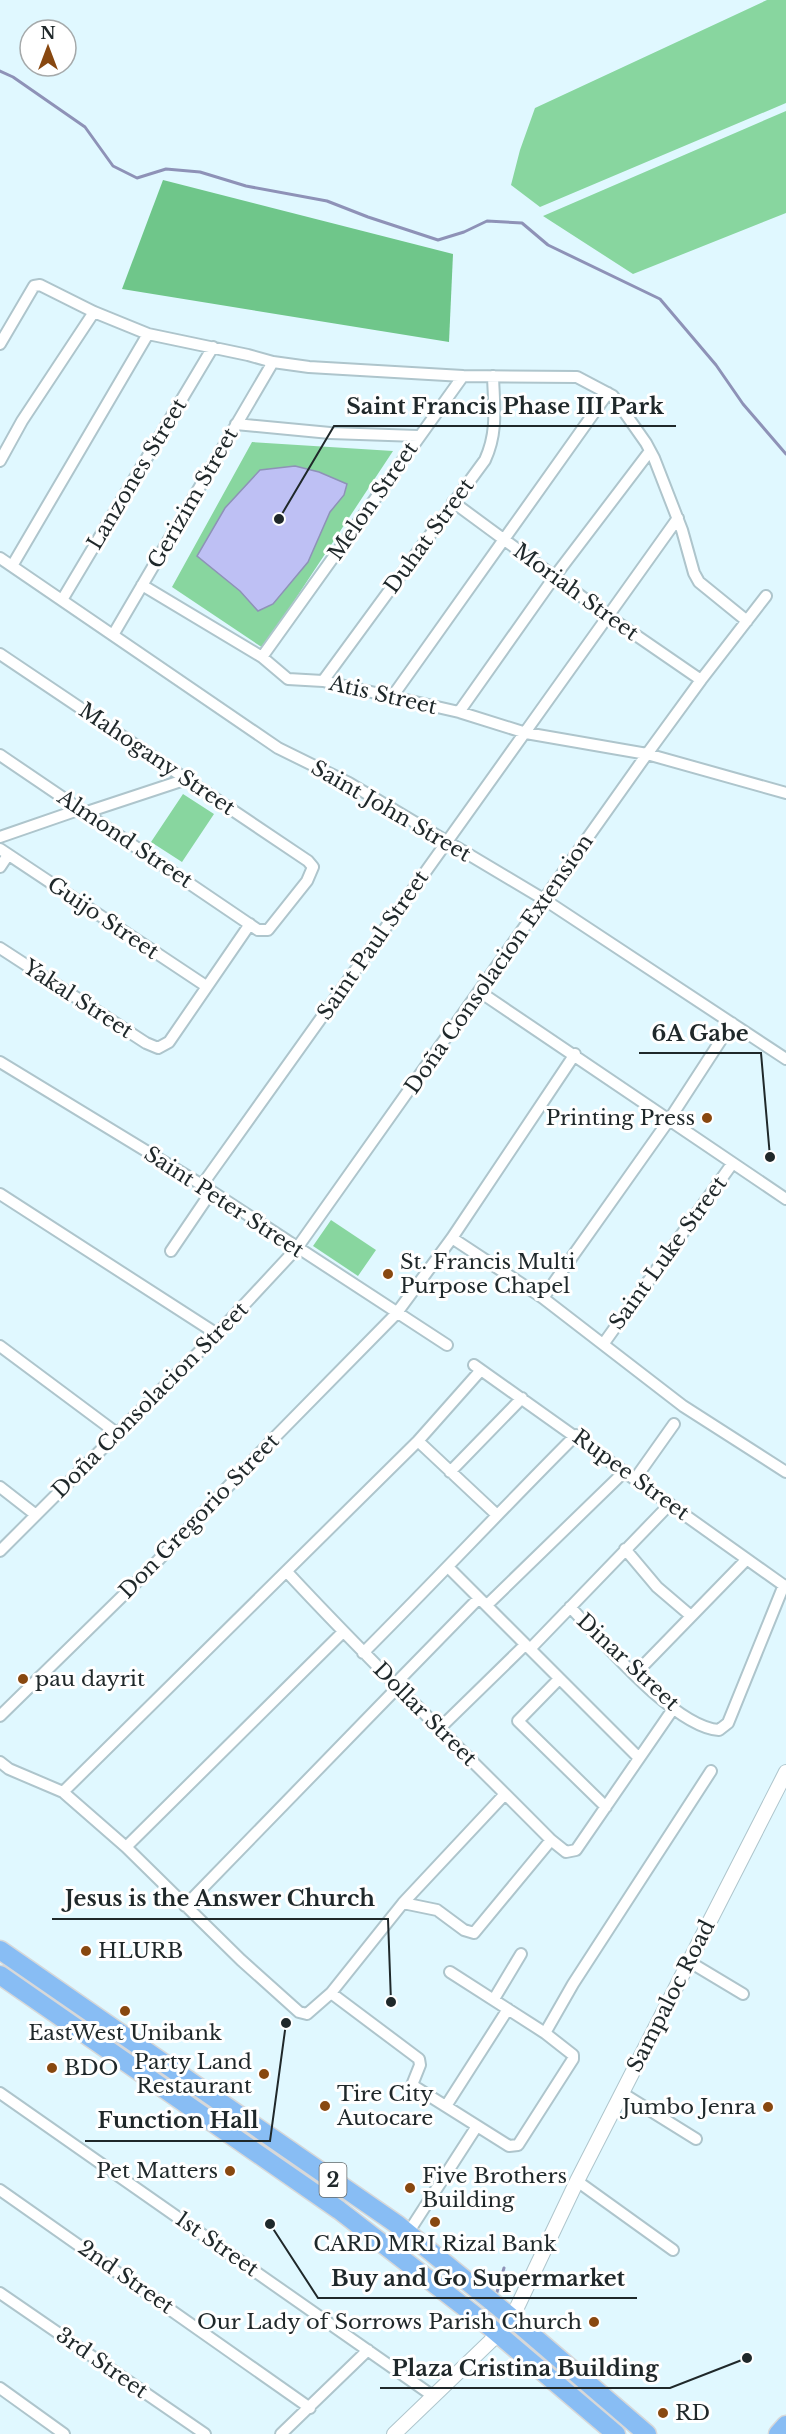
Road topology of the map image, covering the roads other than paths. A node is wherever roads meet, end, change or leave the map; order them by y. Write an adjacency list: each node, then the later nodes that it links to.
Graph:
1 (93, 312): 2 (street); 3 (street); 12 (street)
2 (148, 334): 4 (street); 17 (street)
3 (0, 344)
4 (213, 347): 5 (street); 21 (street, Lanzones Street)
5 (273, 362): 6 (street); 9 (street, Gerizim Street)
6 (463, 376): 7 (street); 10 (street, Melon Street)
7 (493, 376): 8 (street); 13 (street, Duhat Street)
8 (608, 393): 11 (street); 15 (street)
9 (236, 424): 10 (street); 19 (street, Gerizim Street)
10 (418, 436): 26 (street, Melon Street)
11 (650, 451): 14 (street); 18 (street)
12 (0, 462)
13 (453, 502): 15 (street, Moriah Street); 28 (street, Duhat Street)
14 (678, 518): 22 (street, Saint Paul Street); 23 (street)
15 (504, 541): 18 (street, Moriah Street); 29 (street)
16 (0, 558): 17 (street, Saint John Street)
17 (12, 566): 21 (street, Saint John Street)
18 (555, 576): 22 (street, Moriah Street); 30 (street)
19 (142, 585): 24 (street, Gerizim Street); 26 (street, Atis Street)
20 (766, 596): 23 (street, Doña Consolacion Extension)
21 (62, 600): 24 (street, Saint John Street)
22 (608, 616): 27 (street, Moriah Street); 31 (street, Saint Paul Street)
23 (747, 621): 27 (street, Doña Consolacion Extension)
24 (113, 635): 38 (street, Saint John Street)
25 (0, 654): 34 (street, Mahogany Street)
26 (262, 657): 28 (street, Atis Street)
27 (701, 680): 32 (street, Doña Consolacion Extension)
28 (323, 681): 29 (street, Atis Street)
29 (392, 697): 30 (street, Atis Street)
30 (459, 712): 31 (street, Atis Street)
31 (526, 733): 32 (street, Atis Street); 38 (street, Saint Paul Street)
32 (647, 754): 35 (street, Atis Street); 41 (street, Doña Consolacion Extension)
33 (0, 755): 36 (street, Almond Street)
34 (187, 779): 36 (street); 42 (street, Mahogany Street)
35 (786, 793)
36 (84, 810): 37 (street); 42 (street, Almond Street)
37 (0, 837)
38 (446, 842): 41 (street, Saint John Street); 52 (street, Saint Paul Street)
39 (4, 852): 40 (street); 44 (street, Guijo Street)
40 (0, 867)
41 (544, 900): 45 (street, Doña Consolacion Extension); 46 (street, Saint John Street)
42 (250, 924): 44 (street)
43 (0, 948): 44 (street, Yakal Street)
44 (206, 986)
45 (480, 992): 47 (street); 56 (street, Doña Consolacion Extension)
46 (732, 1023): 48 (street, Saint John Street); 50 (street)
47 (575, 1054): 50 (street); 55 (street, Don Gregorio Street)
48 (786, 1059)
49 (0, 1062): 52 (street, Saint Peter Street)
50 (669, 1120): 51 (street); 58 (street)
51 (732, 1164): 54 (street); 61 (street, Saint Luke Street)
52 (206, 1189): 56 (street, Saint Peter Street); 57 (street, Saint Paul Street)
53 (0, 1194): 60 (street)
54 (786, 1199)
55 (452, 1238): 58 (street); 59 (street, Don Gregorio Street)
56 (297, 1248): 59 (street, Saint Peter Street); 60 (street, Doña Consolacion Street)
57 (171, 1251)
58 (543, 1298): 61 (street)
59 (396, 1314): 62 (street, Saint Peter Street); 93 (street, Don Gregorio Street)
60 (217, 1334): 66 (street, Doña Consolacion Street)
61 (604, 1343): 71 (street)
62 (447, 1345)
63 (0, 1346): 66 (street)
64 (522, 1398): 67 (street, Rupee Street); 68 (street, Rupee Street); 70 (street)
65 (674, 1424): 72 (street)
66 (118, 1434): 75 (street, Doña Consolacion Street)
67 (576, 1435): 69 (street, Rupee Street); 76 (street)
68 (418, 1441): 70 (street); 81 (street)
69 (625, 1471): 72 (street, Rupee Street); 83 (street)
70 (450, 1472): 76 (street)
71 (786, 1472)
72 (635, 1479): 74 (street, Rupee Street)
73 (0, 1487): 75 (street)
74 (670, 1504): 77 (street); 79 (street, Rupee Street)
75 (36, 1515): 78 (street, Doña Consolacion Street)
76 (496, 1515): 80 (street)
77 (625, 1549): 84 (street); 85 (street)
78 (0, 1551)
79 (746, 1560): 82 (street, Rupee Street); 85 (street)
80 (449, 1568): 83 (street); 88 (street)
81 (287, 1572): 86 (street, Dollar Street); 99 (street)
82 (785, 1586): 92 (street, Dinar Street)
83 (482, 1602): 87 (street); 91 (street)
84 (570, 1607): 87 (street); 89 (street, Dinar Street)
85 (691, 1616): 89 (street)
86 (343, 1632): 88 (street, Dollar Street); 103 (street)
87 (527, 1647): 90 (street); 94 (street)
88 (363, 1653): 91 (street, Dollar Street)
89 (635, 1674): 92 (street, Dinar Street)
90 (559, 1679): 95 (street); 101 (street)
91 (397, 1688): 94 (street, Dollar Street); 105 (street)
92 (673, 1709): 95 (street)
93 (0, 1716)
94 (440, 1728): 100 (street, Dollar Street)
95 (639, 1758): 101 (street)
96 (4, 1766): 99 (street)
97 (711, 1771): 115 (street)
98 (786, 1772): 108 (street, Sampaloc Road)
99 (63, 1792): 103 (street)
100 (505, 1794): 102 (street, Dollar Street); 104 (street)
101 (606, 1807): 102 (street, Dollar Street)
102 (551, 1840): 104 (street)
103 (126, 1847): 105 (street)
104 (403, 1903): 111 (street)
105 (185, 1906): 111 (street)
106 (0, 1950): 123 (highway, 2)
107 (521, 1954): 113 (street)
108 (688, 1961): 112 (street); 117 (street, Sampaloc Road)
109 (450, 1972): 113 (street)
110 (0, 1975): 127 (highway, 2)
111 (331, 1993): 118 (street)
112 (743, 1994)
113 (494, 1999): 114 (street)
114 (508, 2009): 115 (street); 118 (street)
115 (544, 2033): 119 (street)
116 (0, 2093): 128 (street, 1st Street)
117 (622, 2093): 120 (street); 121 (street, Sampaloc Road)
118 (446, 2106): 119 (street)
119 (477, 2126): 123 (street)
120 (696, 2139)
121 (577, 2181): 124 (street); 126 (street, Sampaloc Road)
122 (0, 2190): 131 (street, 2nd Street)
123 (408, 2234): 126 (highway, 2)
124 (673, 2250)
125 (0, 2293): 134 (street, 3rd Street)
126 (512, 2318): 138 (highway, 2)
127 (491, 2342): 130 (street); 137 (highway, 2)
128 (368, 2350): 130 (street, 1st Street); 131 (street)
129 (0, 2388): 133 (street)
130 (433, 2396): 136 (street)
131 (310, 2408): 135 (street)
132 (786, 2425): 139 (highway)
133 (64, 2434)
134 (205, 2434)
135 (281, 2434)
136 (394, 2434)
137 (616, 2434)
138 (647, 2434)
139 (778, 2434)

